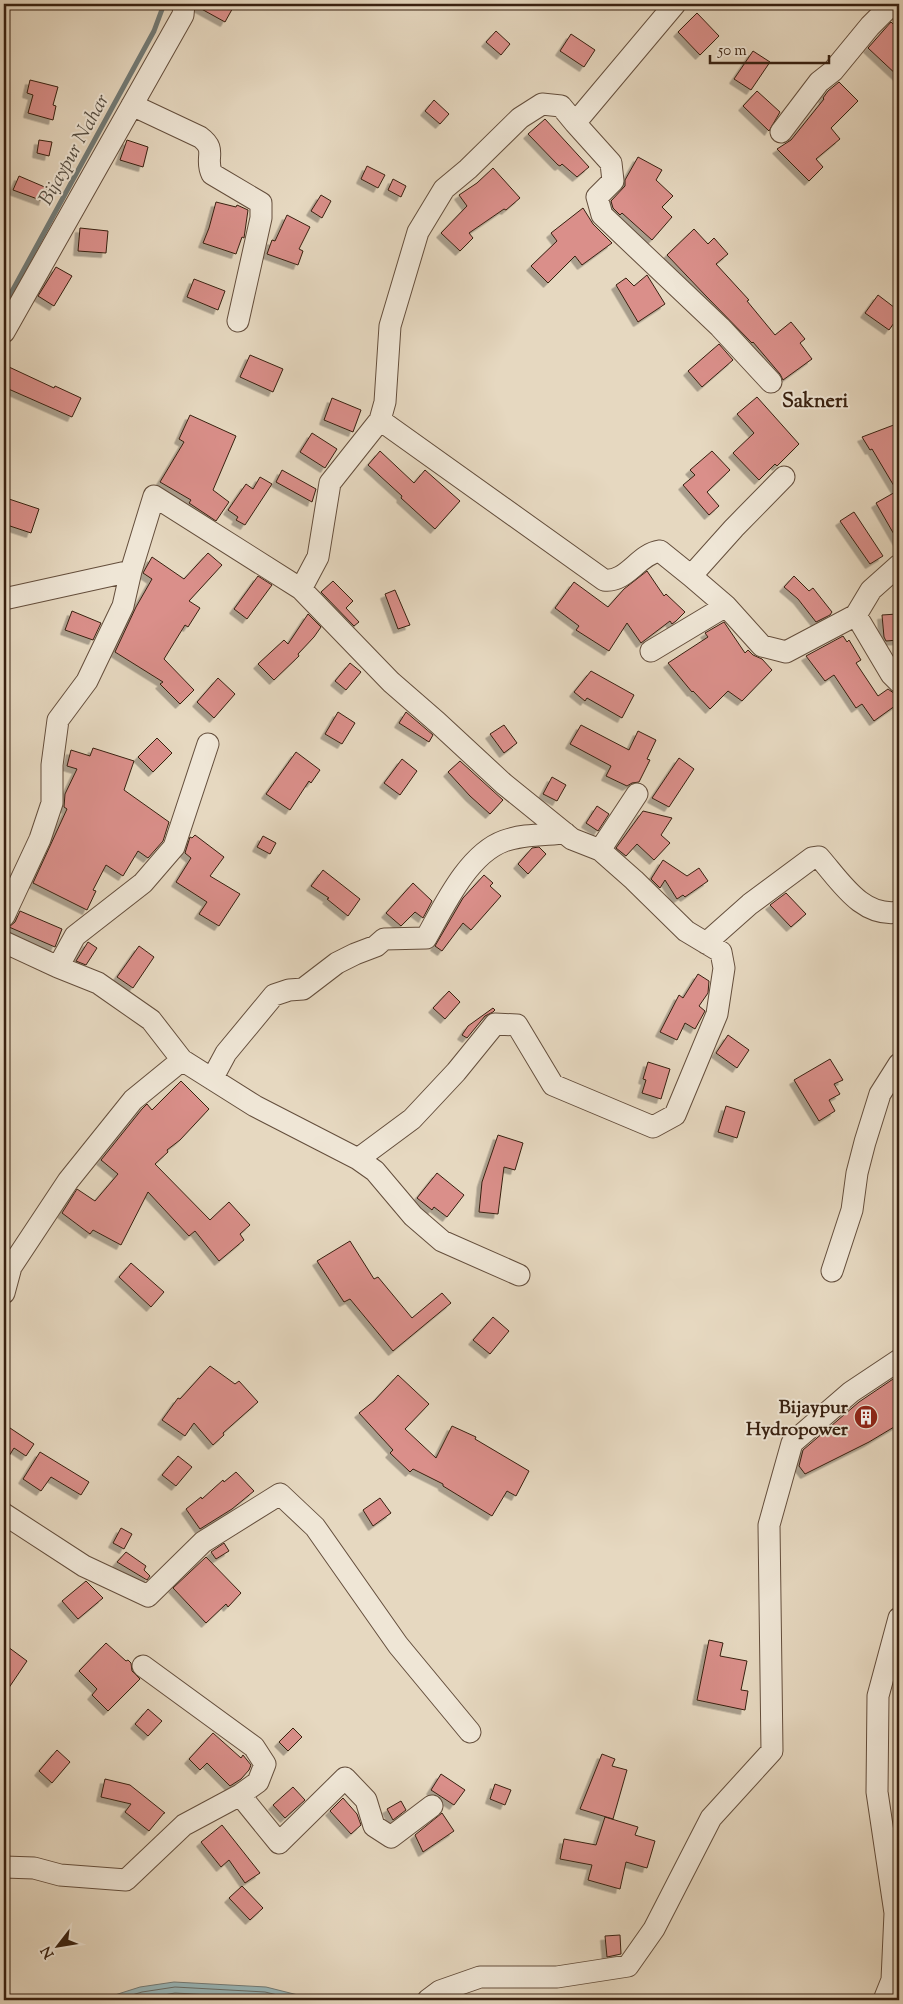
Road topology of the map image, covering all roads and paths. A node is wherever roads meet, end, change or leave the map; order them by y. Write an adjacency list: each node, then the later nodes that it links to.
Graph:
1 (184, 4): 4 (street)
2 (675, 4): 5 (street)
3 (892, 4): 6 (street)
4 (132, 105): 7 (street); 8 (street)
5 (575, 122): 9 (street); 10 (street)
6 (781, 132)
7 (238, 321)
8 (4, 332)
9 (771, 382)
10 (380, 420): 14 (street); 15 (street)
11 (784, 477): 14 (street)
12 (899, 565): 18 (street)
13 (131, 571): 15 (street); 16 (street); 26 (street)
14 (691, 576): 17 (street)
15 (301, 589): 23 (street)
16 (4, 599)
17 (726, 606): 18 (street); 19 (street)
18 (856, 615): 20 (street)
19 (651, 650)
20 (899, 682)
21 (208, 744): 29 (street)
22 (637, 794): 24 (street)
23 (565, 833): 24 (street); 32 (street)
24 (600, 850): 28 (street)
25 (899, 912): 28 (street)
26 (4, 916)
27 (4, 942): 29 (street)
28 (706, 943): 33 (street)
29 (58, 967): 30 (street)
30 (182, 1060): 32 (street); 36 (street)
31 (899, 1064): 34 (street)
32 (212, 1079): 33 (street)
33 (358, 1159): 35 (street)
34 (832, 1271)
35 (519, 1275)
36 (4, 1293)
37 (899, 1360): 45 (street)
38 (4, 1514): 41 (street)
39 (899, 1618): 46 (street)
40 (143, 1666): 42 (street)
41 (470, 1732)
42 (240, 1795): 43 (street); 44 (street)
43 (432, 1806)
44 (4, 1867)
45 (428, 2000)
46 (884, 2000)

